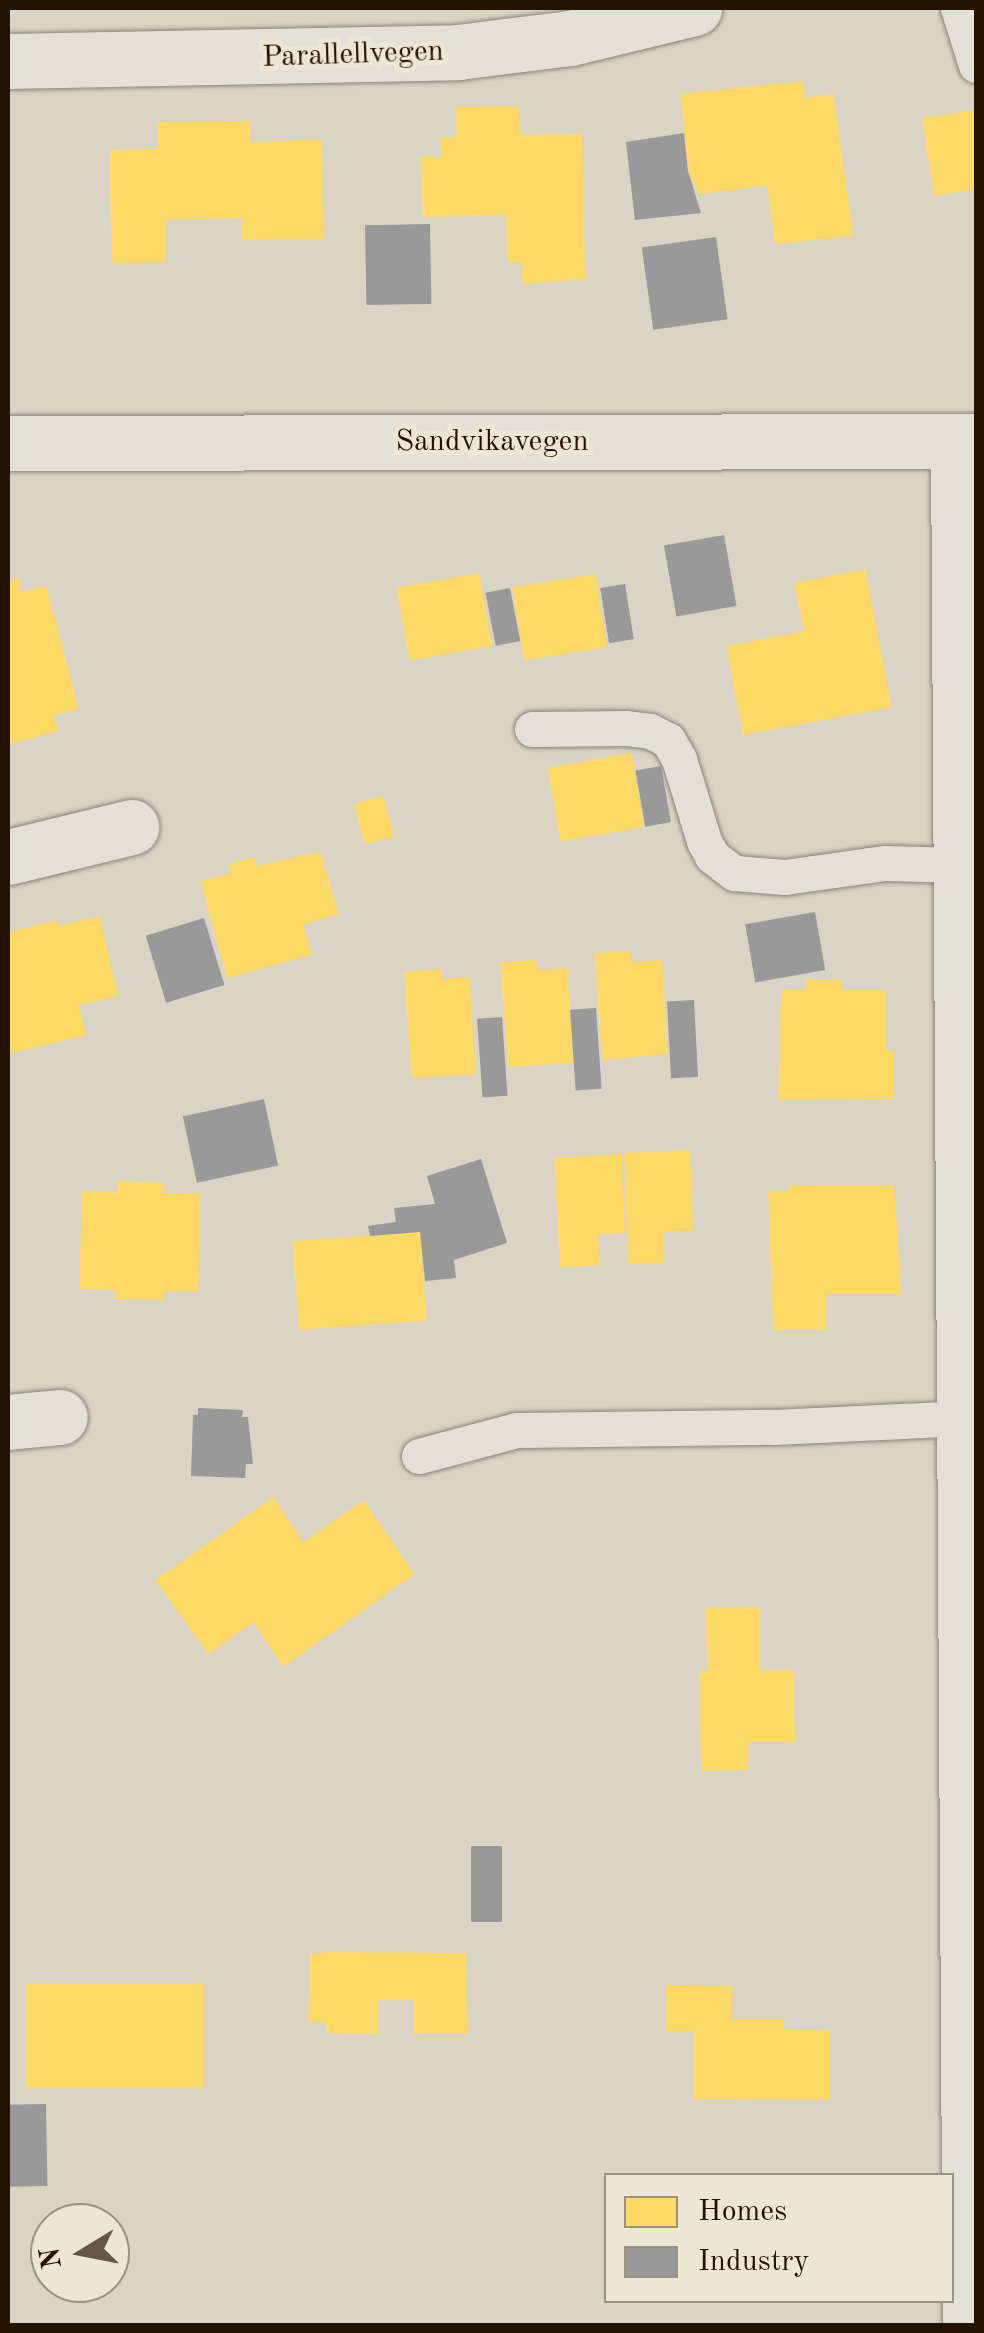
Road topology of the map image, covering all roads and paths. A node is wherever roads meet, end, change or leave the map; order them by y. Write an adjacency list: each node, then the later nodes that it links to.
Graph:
1 (694, 8): 3 (street, Parallellvegen)
2 (958, 8): 4 (lane)
3 (8, 61)
4 (976, 65)
5 (967, 441): 6 (street, Sandvikavegen); 10 (street)
6 (8, 442)
7 (532, 729): 10 (lane)
8 (132, 827): 9 (street)
9 (8, 857)
10 (961, 865): 11 (street)
11 (965, 1418): 12 (lane); 13 (street)
12 (420, 1456)
13 (970, 2326)

